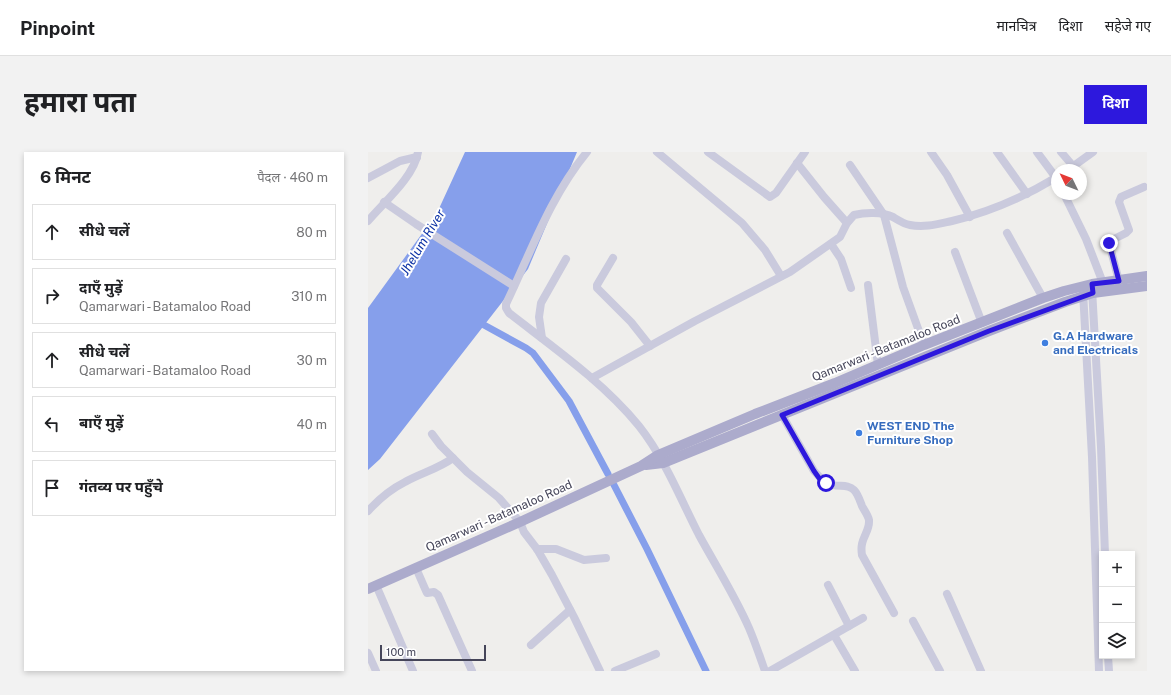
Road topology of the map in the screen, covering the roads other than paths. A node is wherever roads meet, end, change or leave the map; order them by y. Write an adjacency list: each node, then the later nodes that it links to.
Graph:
1 (587, 152): 35 (street)
2 (657, 152): 31 (street)
3 (708, 152): 11 (street)
4 (805, 152): 11 (street)
5 (931, 152): 23 (street)
6 (997, 152): 19 (street)
7 (1037, 152): 15 (street)
8 (1061, 152): 12 (street)
9 (1093, 152): 13 (street)
10 (418, 155): 16 (street); 21 (street)
11 (797, 163): 25 (street)
12 (1068, 164)
13 (1076, 164)
14 (850, 165): 22 (street)
15 (1051, 170)
16 (368, 178)
17 (1051, 181): 19 (street)
18 (1144, 187): 33 (street)
19 (1027, 194): 23 (street)
20 (1067, 200): 34 (street)
21 (384, 202): 24 (street); 35 (street)
22 (884, 215): 23 (street); 25 (street); 43 (street)
23 (970, 217)
24 (368, 221)
25 (847, 223): 27 (street)
26 (1007, 233): 40 (street)
27 (831, 244): 31 (street); 38 (street)
28 (955, 252): 41 (street)
29 (613, 258): 44 (street)
30 (566, 259): 42 (street)
31 (781, 276): 44 (street)
32 (1147, 276): 33 (main road, Qamarwari - Batamaloo Road)
33 (1119, 281): 34 (main road, Qamarwari - Batamaloo Road)
34 (1103, 283): 39 (main road, Qamarwari - Batamaloo Road)
35 (512, 285): 42 (street)
36 (868, 285): 45 (street)
37 (1147, 286): 39 (main road, Qamarwari - Batamaloo Road)
38 (851, 288)
39 (1088, 290): 40 (main road, Qamarwari - Batamaloo Road); 47 (main road, Qamarwari - Batamaloo Road); 54 (street); 80 (street)
40 (1043, 298): 41 (main road, Qamarwari - Batamaloo Road)
41 (982, 323): 43 (main road, Qamarwari - Batamaloo Road)
42 (542, 338): 46 (street)
43 (924, 345): 45 (main road, Qamarwari - Batamaloo Road)
44 (650, 346): 46 (street)
45 (878, 365): 50 (main road, Qamarwari - Batamaloo Road)
46 (592, 378): 50 (street)
47 (782, 415): 50 (main road, Qamarwari - Batamaloo Road); 61 (street)
48 (432, 434): 49 (street)
49 (452, 458): 51 (street); 52 (street)
50 (661, 459): 52 (main road, Qamarwari - Batamaloo Road); 75 (street)
51 (368, 511)
52 (520, 522): 53 (street); 56 (main road, Qamarwari - Batamaloo Road)
53 (537, 549): 55 (street); 60 (street)
54 (1105, 551)
55 (606, 558)
56 (416, 568): 58 (main road, Qamarwari - Batamaloo Road); 72 (street)
57 (828, 585): 64 (street)
58 (372, 587): 71 (street)
59 (947, 594): 79 (street)
60 (570, 610): 66 (street); 73 (street)
61 (894, 613)
62 (863, 618): 64 (street)
63 (913, 621): 78 (street)
64 (849, 626): 65 (street)
65 (834, 635): 76 (street); 77 (street)
66 (531, 645)
67 (368, 652): 70 (street)
68 (656, 654): 74 (street)
69 (1108, 659): 81 (street)
70 (376, 671)
71 (413, 671)
72 (472, 671)
73 (600, 671)
74 (615, 671)
75 (764, 671)
76 (770, 671)
77 (855, 671)
78 (940, 671)
79 (981, 671)
80 (1099, 671)
81 (1108, 671)

